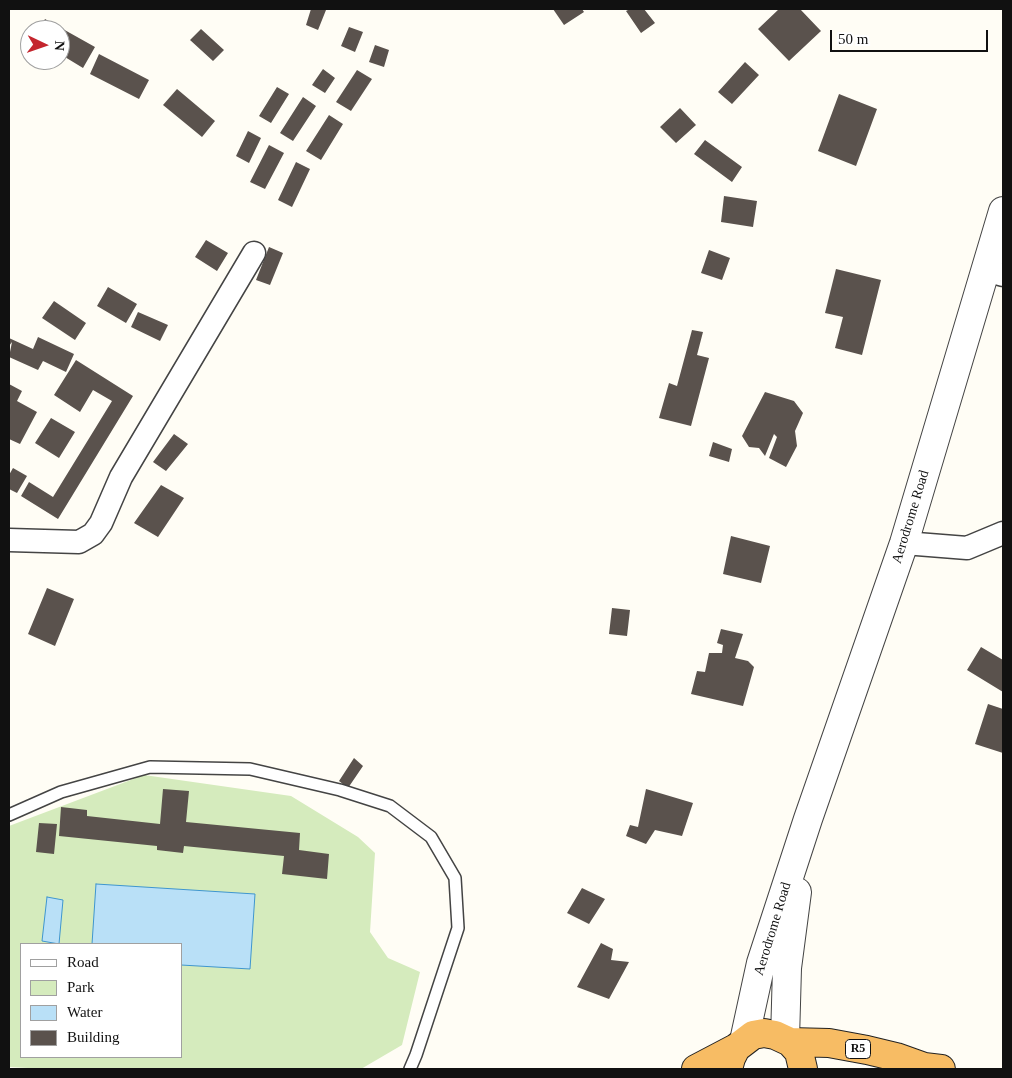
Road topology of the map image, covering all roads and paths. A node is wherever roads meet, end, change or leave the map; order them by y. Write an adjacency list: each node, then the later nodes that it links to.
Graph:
1 (1003, 211): 3 (street, Aerodrome Road)
2 (254, 253): 5 (street)
3 (994, 272): 6 (street, Aerodrome Road)
4 (1003, 533): 6 (street)
5 (9, 540)
6 (904, 543): 8 (street, Aerodrome Road)
7 (9, 815): 12 (lane)
8 (808, 819): 9 (street, Aerodrome Road); 10 (street, Aerodrome Road)
9 (788, 1041): 10 (highway, R5); 11 (highway, R5); 14 (highway)
10 (736, 1053): 13 (highway, R5)
11 (927, 1068)
12 (410, 1069)
13 (696, 1069)
14 (803, 1069)

